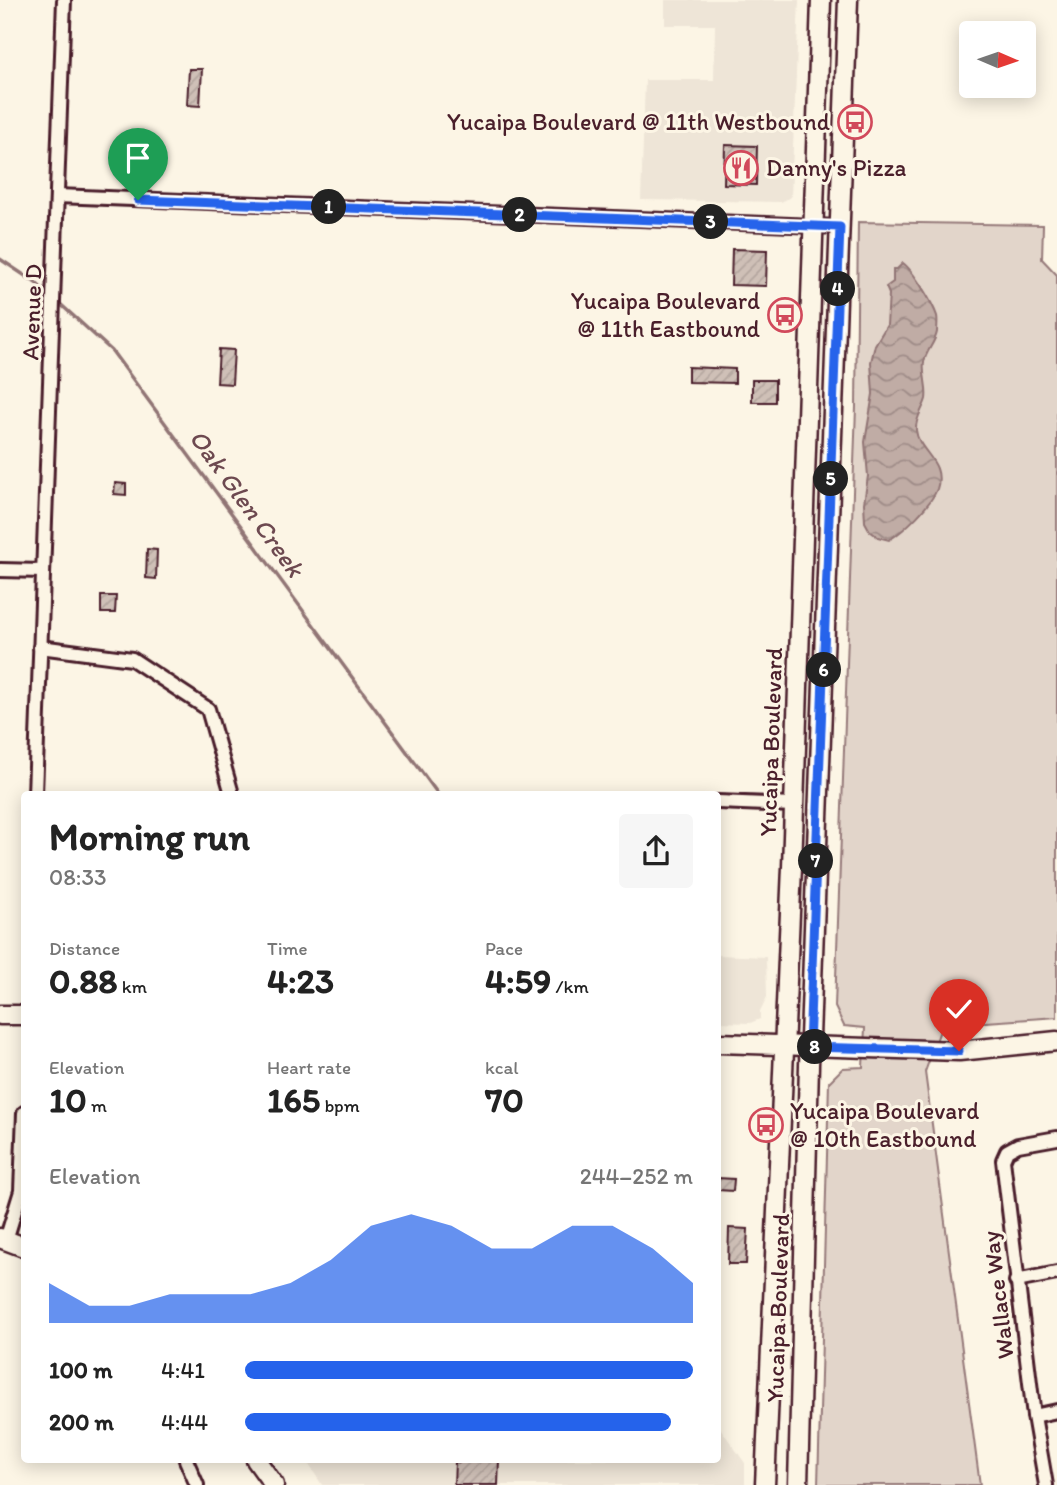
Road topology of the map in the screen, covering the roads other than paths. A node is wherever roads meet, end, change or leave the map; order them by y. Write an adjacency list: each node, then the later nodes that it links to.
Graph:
1 (64, 0): 4 (street, Avenue D)
2 (821, 0): 5 (main road, Yucaipa Boulevard)
3 (848, 0): 6 (main road, Yucaipa Boulevard)
4 (57, 196): 5 (street); 8 (street, Avenue D)
5 (813, 226): 6 (street); 13 (main road, Yucaipa Boulevard)
6 (840, 227): 19 (main road, Yucaipa Boulevard)
7 (0, 570): 8 (street)
8 (43, 571): 9 (street, Avenue D)
9 (40, 647): 10 (street, Avenue D); 11 (street)
10 (35, 791)
11 (231, 791)
12 (721, 802): 13 (street)
13 (794, 805): 18 (main road, Yucaipa Boulevard)
14 (0, 1015): 15 (main road)
15 (21, 1016)
16 (1057, 1041): 19 (main road)
17 (721, 1043): 18 (main road)
18 (784, 1046): 19 (main road); 32 (main road, Yucaipa Boulevard)
19 (809, 1047): 33 (main road, Yucaipa Boulevard)
20 (1057, 1138): 25 (street, Wallace Way)
21 (21, 1172): 22 (street)
22 (3, 1239): 23 (main road)
23 (21, 1246)
24 (1057, 1273): 25 (street)
25 (1016, 1280): 27 (street, Wallace Way)
26 (1057, 1411): 27 (street)
27 (1034, 1416): 34 (street, Wallace Way)
28 (187, 1463): 30 (street)
29 (258, 1463): 31 (main road)
30 (197, 1485)
31 (274, 1485)
32 (765, 1485)
33 (798, 1485)
34 (1046, 1485)

